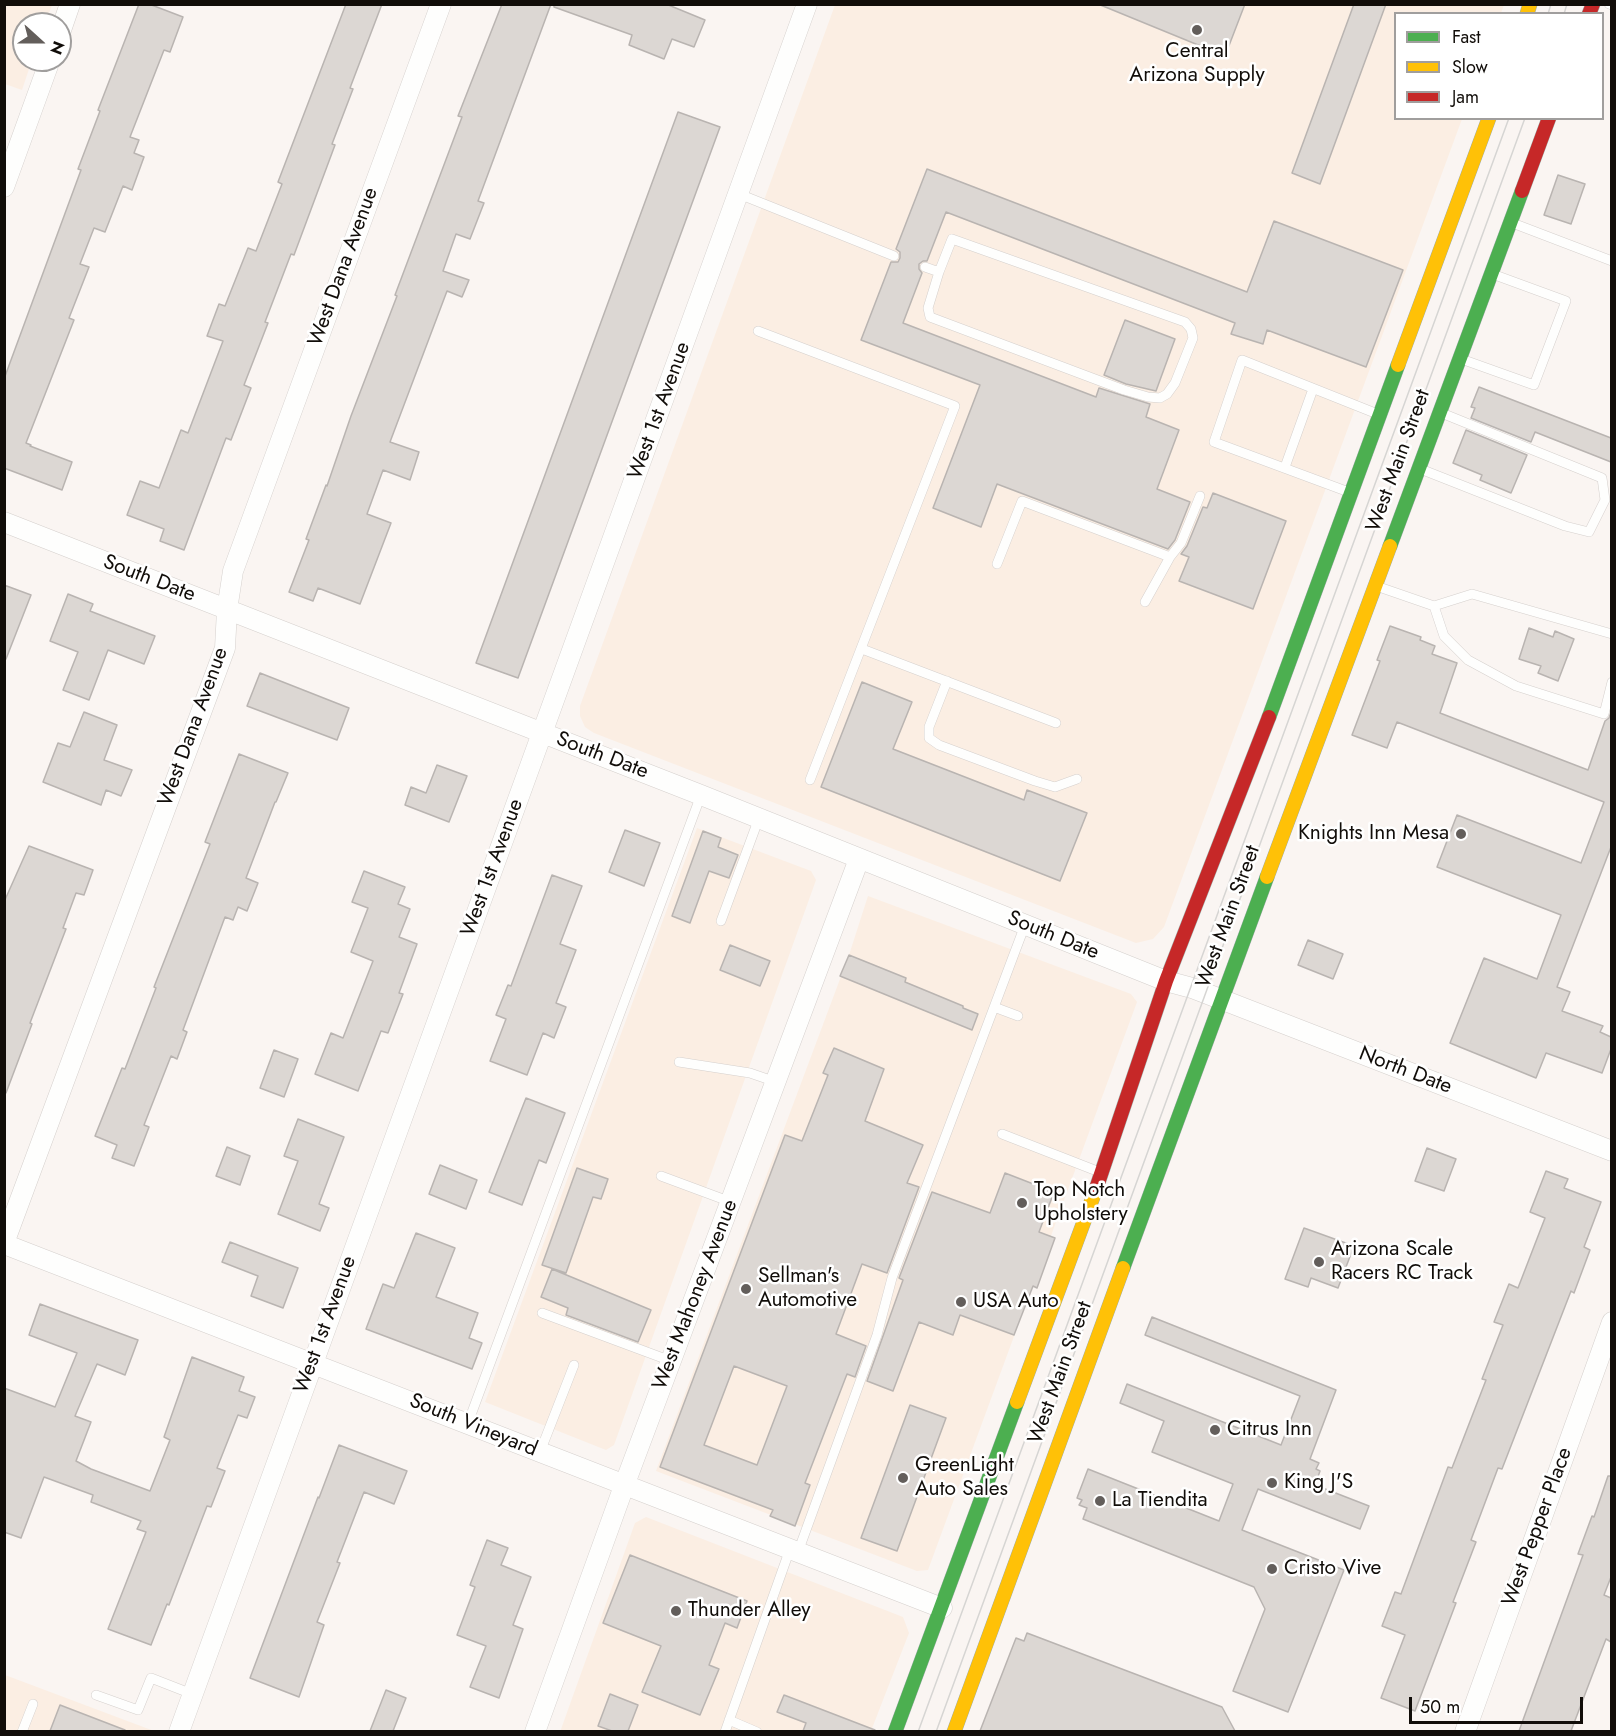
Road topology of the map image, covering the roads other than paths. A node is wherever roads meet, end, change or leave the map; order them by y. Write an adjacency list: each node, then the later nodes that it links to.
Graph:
1 (441, 4): 29 (street, West Dana Avenue)
2 (807, 4): 7 (street, West 1st Avenue)
3 (46, 72): 6 (street)
4 (1488, 120): 18 (main road, West Main Street)
5 (1548, 120): 8 (main road, West Main Street)
6 (4, 187)
7 (739, 194): 9 (lane); 35 (street, West 1st Avenue)
8 (1510, 222): 10 (lane); 13 (main road, West Main Street)
9 (894, 256)
10 (1611, 261)
11 (924, 267): 12 (lane)
12 (939, 272): 12 (lane)
13 (1491, 273): 15 (main road, West Main Street); 15 (lane)
14 (758, 331): 31 (lane)
15 (1459, 358): 17 (main road, West Main Street)
16 (1313, 389): 18 (lane); 19 (lane); 19 (lane)
17 (1439, 412): 20 (main road, West Main Street); 20 (lane)
18 (1380, 415): 21 (main road, West Main Street)
19 (1285, 467): 21 (lane)
20 (1418, 468): 26 (main road, West Main Street)
21 (1351, 493): 43 (main road, West Main Street)
22 (1200, 496): 24 (lane)
23 (4, 522): 29 (street, South Date)
24 (1170, 557): 25 (lane); 27 (lane)
25 (997, 564)
26 (1374, 586): 28 (lane); 45 (main road, West Main Street)
27 (1145, 602)
28 (1434, 606): 30 (lane); 33 (lane)
29 (227, 610): 35 (street, South Date); 55 (street, West Dana Avenue)
30 (1611, 634)
31 (862, 649): 32 (lane); 37 (lane)
32 (947, 681): 34 (lane); 36 (lane)
33 (1611, 682)
34 (1056, 723)
35 (543, 734): 38 (street, South Date); 59 (street, West 1st Avenue)
36 (1077, 779)
37 (810, 780)
38 (701, 795): 39 (street, South Date); 61 (lane)
39 (759, 818): 40 (street, South Date); 41 (lane)
40 (859, 859): 42 (street, South Date); 49 (street, West Mahoney Avenue)
41 (721, 921)
42 (1025, 925): 43 (street, South Date); 46 (lane)
43 (1166, 981): 44 (street, South Date); 52 (main road, West Main Street)
44 (1199, 990): 45 (street, North Date)
45 (1222, 999): 51 (street, North Date); 76 (main road, West Main Street)
46 (994, 1007): 47 (lane); 64 (lane)
47 (1018, 1016)
48 (679, 1062): 49 (lane)
49 (776, 1082): 54 (street, West Mahoney Avenue)
50 (1002, 1134): 52 (lane)
51 (1611, 1151)
52 (1102, 1172): 65 (main road, West Main Street)
53 (661, 1176): 54 (lane)
54 (731, 1202): 58 (street, West Mahoney Avenue)
55 (4, 1244): 59 (street, South Vineyard)
56 (542, 1313): 58 (lane)
57 (1611, 1322): 77 (street, West Pepper Place)
58 (671, 1361): 63 (street, West Mahoney Avenue)
59 (312, 1363): 61 (street, South Vineyard); 66 (street, West 1st Avenue)
60 (574, 1365): 62 (lane)
61 (468, 1423): 62 (street, South Vineyard)
62 (540, 1452): 63 (street, South Vineyard)
63 (624, 1485): 64 (street, South Vineyard); 72 (street, West Mahoney Avenue)
64 (794, 1550): 65 (street, South Vineyard); 69 (lane)
65 (942, 1608): 75 (main road, West Main Street)
66 (192, 1694): 67 (lane); 71 (street, West 1st Avenue)
67 (96, 1695)
68 (33, 1704): 70 (lane)
69 (729, 1720): 73 (lane); 74 (lane)
70 (22, 1731)
71 (178, 1731)
72 (535, 1731)
73 (724, 1731)
74 (757, 1731)
75 (895, 1731)
76 (954, 1731)
77 (1465, 1731)

